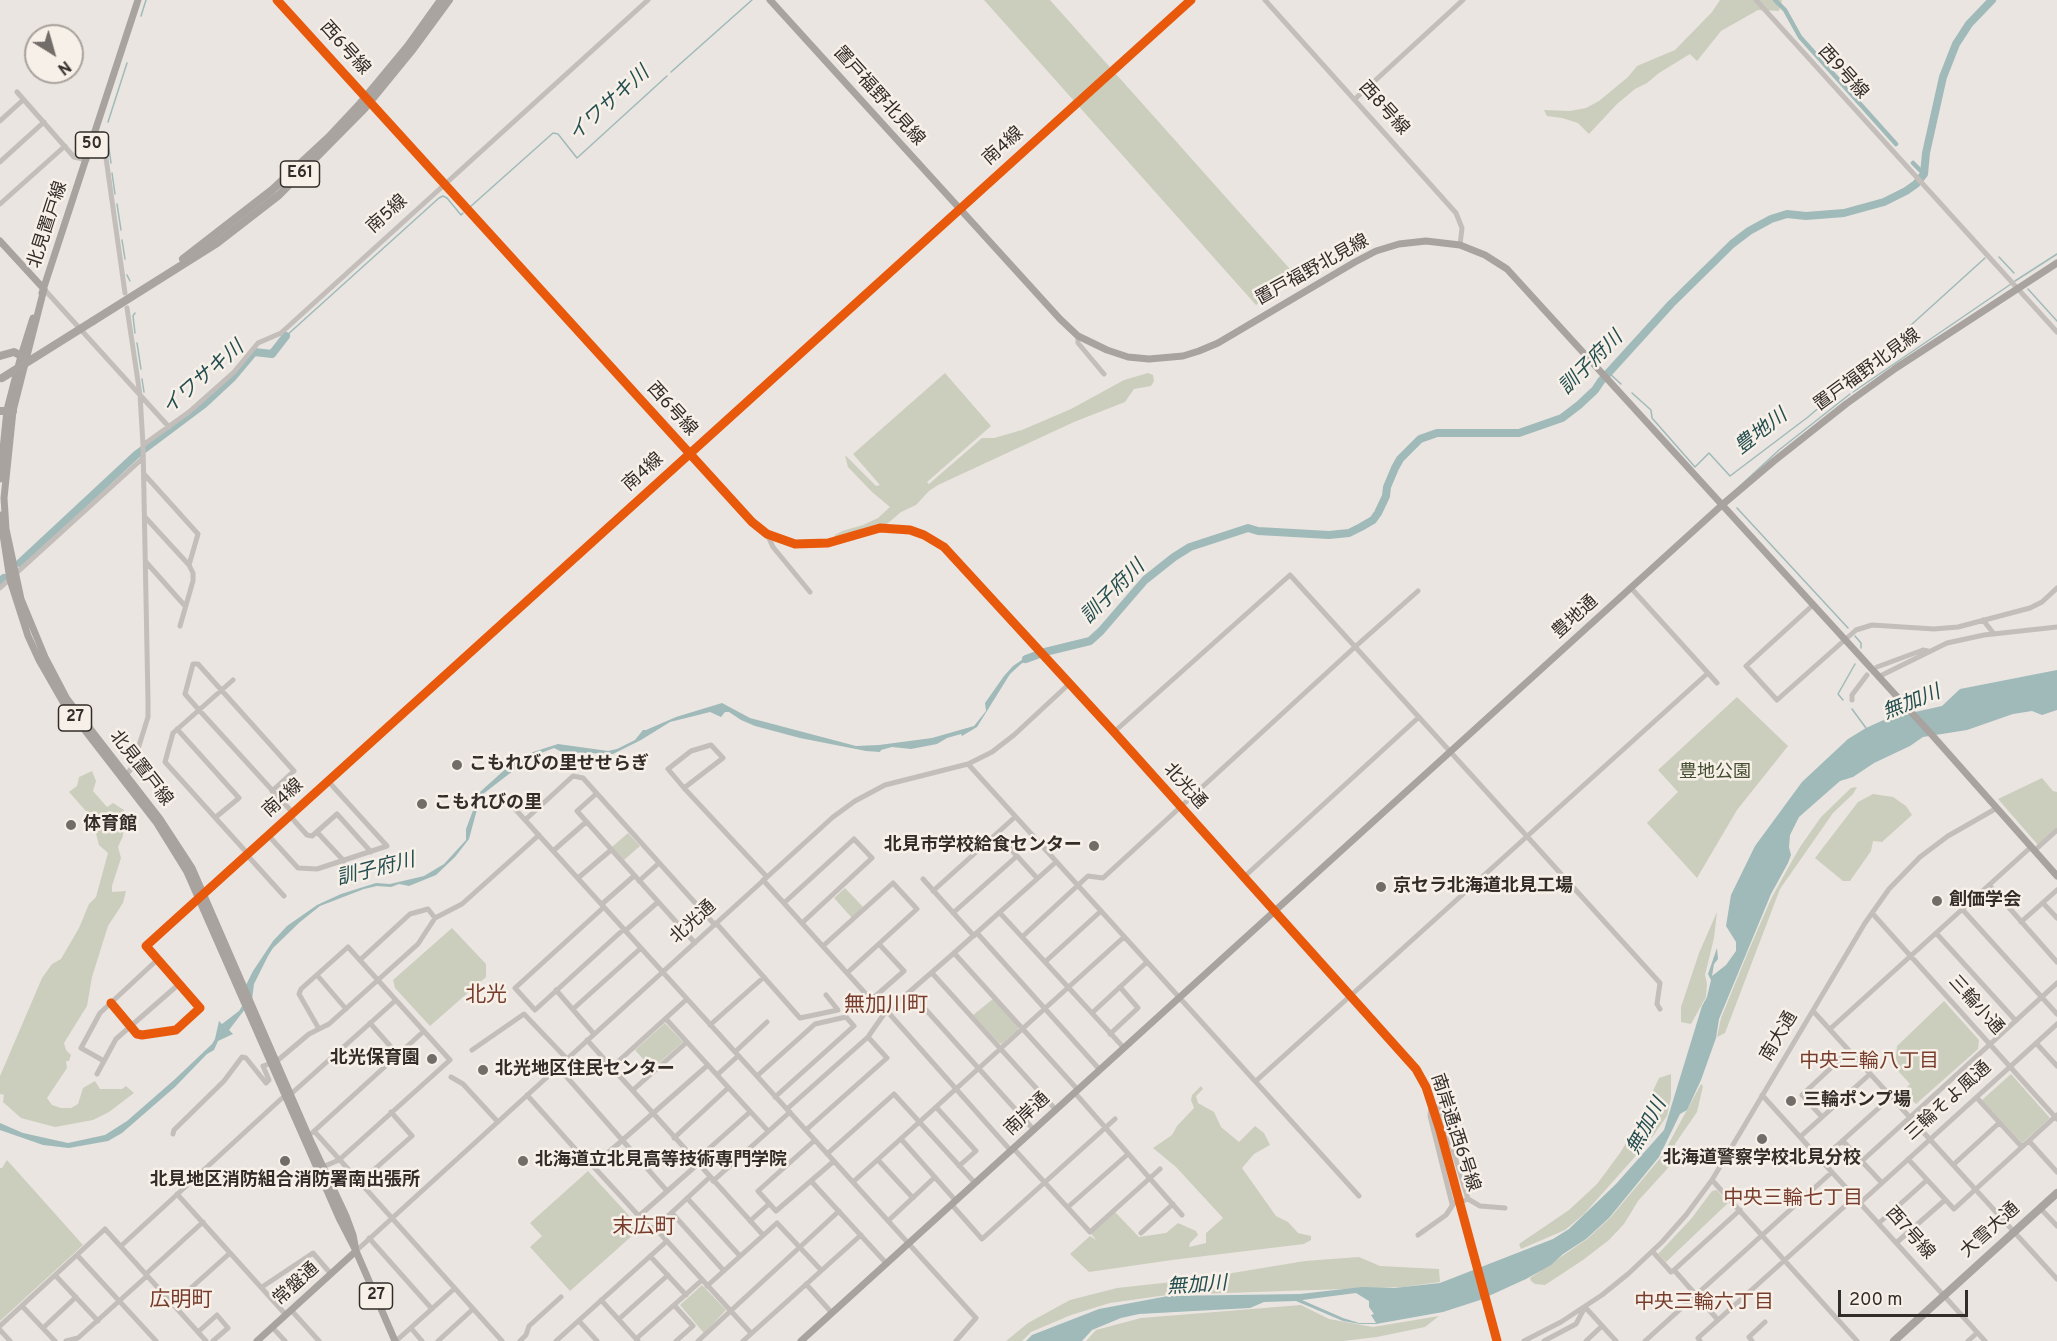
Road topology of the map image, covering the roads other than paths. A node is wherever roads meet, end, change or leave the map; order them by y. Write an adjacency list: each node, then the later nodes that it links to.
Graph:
1 (138, 0): 18 (main road, 北見置戸線 / 50)
2 (277, 0): 12 (street, 西6号線)
3 (441, 0): 31 (highway, E61)
4 (449, 0): 31 (highway, E61)
5 (648, 0): 22 (street, 南5線)
6 (770, 0): 24 (main road, 置戸福野北見線)
7 (1191, 0): 24 (street, 南4線)
8 (1265, 0): 13 (street, 西8号線)
9 (1463, 0): 13 (street)
10 (1756, 0): 28 (street, 西9号線)
11 (17, 92): 14 (street)
12 (362, 94)
13 (1355, 99): 26 (street, 西8号線)
14 (23, 100): 16 (street); 17 (street)
15 (373, 106): 22 (street, 西6号線)
16 (0, 121)
17 (44, 122): 19 (street); 21 (street)
18 (92, 145): 20 (main road, 北見置戸線 / 50); 30 (street)
19 (65, 146): 20 (street); 23 (street)
20 (87, 160): 29 (main road, 北見置戸線 / 50)
21 (0, 162)
22 (445, 184): 41 (street, 南5線); 43 (street, 西6号線)
23 (0, 204)
24 (960, 210): 34 (main road, 置戸福野北見線); 43 (street, 南4線)
25 (0, 241): 29 (main road)
26 (1460, 245): 34 (main road, 置戸福野北見線); 46 (main road, 置戸福野北見線)
27 (2057, 263): 28 (main road, 置戸福野北見線)
28 (2014, 285): 33 (street, 西9号線); 46 (main road, 置戸福野北見線)
29 (44, 289): 36 (main road, 北見置戸線 / 27); 39 (street)
30 (125, 293)
31 (114, 308): 38 (highway, E61, bridge)
32 (127, 308): 39 (street)
33 (2057, 332)
34 (1078, 336): 37 (street)
35 (0, 356): 36 (highway)
36 (24, 357): 40 (main road, 北見置戸線 / 27)
37 (1104, 374)
38 (1, 379)
39 (140, 395): 41 (street); 42 (street)
40 (7, 410): 45 (main road, 北見置戸線 / 27); 52 (main road, 北見置戸線 / 27)
41 (169, 427): 42 (street, 南5線)
42 (143, 451): 44 (street); 52 (street, 南5線)
43 (689, 454): 49 (street, 西6号線); 83 (street, 南4線)
44 (144, 474): 48 (street); 51 (street)
45 (0, 479)
46 (1722, 505): 54 (main road, 豊地通); 58 (main road)
47 (0, 515): 52 (main road, 北見置戸線 / 27)
48 (144, 517): 50 (street); 51 (street)
49 (767, 534): 57 (street); 73 (street, 西6号線)
50 (146, 562): 59 (street); 82 (street)
51 (189, 565): 59 (street)
52 (13, 578): 53 (street, 南5線); 82 (main road, 北見置戸線 / 27)
53 (0, 588)
54 (1631, 588): 68 (street); 80 (main road, 豊地通)
55 (2057, 588): 60 (street)
56 (1418, 591): 65 (street)
57 (810, 592)
58 (1813, 605): 64 (main road); 64 (street)
59 (185, 606): 61 (street)
60 (1983, 620): 63 (street); 64 (street)
61 (180, 626)
62 (2057, 627): 63 (street)
63 (1994, 634): 66 (street)
64 (1844, 640): 70 (main road)
65 (1356, 646): 77 (street); 79 (street); 87 (street)
66 (1929, 652): 67 (street); 70 (street)
67 (1877, 667)
68 (1708, 673): 72 (street); 100 (street)
69 (1867, 675): 75 (street)
70 (1880, 678): 88 (main road)
71 (233, 680): 74 (street)
72 (1717, 683)
73 (1069, 684): 79 (street, 北光通); 81 (street, 北光通)
74 (221, 690): 76 (street); 76 (street); 85 (street)
75 (1852, 700)
76 (199, 710): 78 (street); 85 (street)
77 (1419, 717): 80 (street); 111 (street)
78 (177, 729): 91 (street); 91 (street)
79 (1114, 732): 87 (street, 北光通)
80 (1451, 752): 100 (street); 129 (main road, 豊地通)
81 (968, 764): 92 (street); 115 (street, 北光通)
82 (124, 777): 121 (main road, 北見置戸線 / 27)
83 (328, 781): 90 (street, 南4線); 104 (street)
84 (684, 788): 84 (street); 115 (street)
85 (272, 790): 90 (street)
86 (596, 794): 93 (street); 94 (street); 109 (street)
87 (1180, 807): 111 (street, 北光通); 117 (street)
88 (1997, 808): 101 (main road); 132 (street, 南大通)
89 (516, 810): 93 (street)
90 (291, 815): 96 (street); 98 (street, 南4線)
91 (216, 817): 105 (street)
92 (1015, 817): 97 (street); 108 (street)
93 (525, 820): 99 (street)
94 (586, 822): 102 (street); 103 (street)
95 (2057, 830): 101 (street)
96 (317, 832): 104 (street); 107 (street)
97 (997, 834): 106 (street); 120 (street)
98 (268, 835): 105 (street, 南4線); 107 (street)
99 (539, 835): 103 (street); 133 (street)
100 (1527, 835): 167 (street); 177 (street)
101 (2033, 849): 110 (main road); 118 (street)
102 (611, 850): 112 (street); 113 (street)
103 (553, 851): 112 (street)
104 (371, 852): 107 (street)
105 (247, 854): 121 (street, 南4線); 122 (street)
106 (1017, 856): 114 (street); 130 (street)
107 (344, 861)
108 (1056, 862): 114 (street); 117 (street)
109 (659, 863): 113 (street); 137 (street)
110 (2057, 876)
111 (1244, 877): 129 (street, 北光通)
112 (578, 878): 126 (street)
113 (637, 878): 123 (street); 126 (street)
114 (1037, 878): 131 (street)
115 (765, 879): 124 (street); 137 (street, 北光通)
116 (922, 879): 120 (street)
117 (1078, 885): 128 (street); 141 (street)
118 (1989, 885): 127 (street); 135 (street)
119 (2057, 890): 125 (street)
120 (933, 891): 130 (street)
121 (202, 896): 149 (street, 南4線); 208 (main road, 北見置戸線 / 27)
122 (284, 896)
123 (658, 902): 138 (street); 143 (street)
124 (784, 903): 136 (street); 136 (street)
125 (2043, 903): 134 (street); 135 (street)
126 (603, 906): 138 (street); 164 (street)
127 (1962, 909): 139 (street); 168 (street)
128 (1101, 911): 142 (street); 151 (street)
129 (1275, 912): 167 (street, 南岸通;西6号線); 169 (main road, 南岸通)
130 (953, 913): 140 (street)
131 (1000, 913): 140 (street); 141 (street)
132 (1872, 913): 148 (street, 三輪小通); 178 (street, 南大通)
133 (435, 918): 150 (street); 159 (street)
134 (2057, 918)
135 (2021, 922): 153 (street)
136 (802, 923): 145 (street)
137 (716, 924): 143 (street, 北光通); 158 (street)
138 (625, 930): 146 (street); 164 (street)
139 (1936, 933): 148 (street); 183 (street)
140 (975, 935): 147 (street); 176 (street)
141 (1022, 937): 151 (street)
142 (1124, 937): 152 (street); 163 (street)
143 (695, 943): 154 (street, 北光通)
144 (879, 944): 145 (street); 155 (street); 172 (street)
145 (823, 946): 155 (street)
146 (641, 948): 154 (street); 175 (street)
147 (954, 953): 156 (street); 189 (street)
148 (1910, 957): 191 (street); 199 (street, 三輪小通)
149 (157, 960): 161 (street); 173 (street)
150 (360, 960): 157 (street); 159 (street)
151 (1045, 962): 163 (street)
152 (1147, 962): 162 (street); 169 (street)
153 (2057, 962)
154 (663, 972): 170 (street); 193 (street, 北光通)
155 (847, 973): 172 (street)
156 (932, 973): 165 (street); 201 (street)
157 (317, 975): 174 (street); 190 (street)
158 (764, 977): 166 (street); 187 (street)
159 (379, 981): 171 (street); 174 (street)
160 (2057, 983): 168 (street)
161 (179, 984): 188 (street); 188 (street)
162 (1120, 987): 180 (street); 194 (street)
163 (1068, 988): 176 (street); 180 (street)
164 (556, 990): 175 (street)
165 (910, 992): 179 (street); 214 (street)
166 (826, 995)
167 (1351, 995): 221 (street); 232 (street, 南岸通;西6号線)
168 (2042, 997): 181 (street); 183 (street)
169 (1180, 998): 200 (main road, 南岸通); 221 (street)
170 (687, 999): 182 (street); 187 (street)
171 (396, 1000): 185 (street); 192 (street)
172 (872, 1000): 179 (street)
173 (111, 1003): 188 (street); 207 (street)
174 (346, 1009): 190 (street)
175 (573, 1009): 193 (street)
176 (1044, 1009): 189 (street); 215 (street)
177 (1660, 1009)
178 (1813, 1011): 191 (street); 228 (street, 南大通)
179 (886, 1012): 195 (street); 223 (street)
180 (1092, 1013): 194 (street)
181 (2057, 1014)
182 (666, 1018): 197 (street); 213 (street)
183 (2016, 1021): 199 (street)
184 (767, 1022): 204 (street)
185 (370, 1023): 205 (street); 226 (street)
186 (2057, 1024): 198 (street, 三輪そよ風通)
187 (711, 1025): 204 (street)
188 (132, 1026): 207 (street)
189 (1022, 1028): 201 (street); 225 (street)
190 (320, 1029): 208 (street)
191 (1830, 1029): 203 (street)
192 (424, 1031): 205 (street); 236 (street)
193 (594, 1034): 196 (street, 北光通)
194 (1110, 1034): 200 (street)
195 (868, 1037): 235 (street); 247 (street)
196 (587, 1040): 206 (street, 北光通); 213 (street)
197 (687, 1042): 209 (street); 224 (street)
198 (2036, 1043): 210 (street, 三輪そよ風通); 211 (street)
199 (1990, 1044): 210 (street, 三輪小通); 239 (street)
200 (1124, 1048): 215 (main road, 南岸通)
201 (1000, 1049): 214 (street); 234 (street)
202 (472, 1050): 206 (street)
203 (1849, 1051): 217 (street); 241 (street)
204 (737, 1054): 218 (street); 219 (street)
205 (398, 1055): 251 (street)
206 (567, 1059): 212 (street, 北光通)
207 (104, 1061): 216 (street)
208 (274, 1062): 226 (main road, 北見置戸線 / 27); 250 (street)
209 (708, 1065): 218 (street); 238 (street)
210 (2010, 1066): 231 (street, 三輪そよ風通); 240 (street, 三輪小通)
211 (2057, 1066)
212 (558, 1067): 227 (street, 北光通); 255 (street)
213 (612, 1067): 224 (street)
214 (978, 1068): 223 (street); 248 (street)
215 (1100, 1070): 225 (main road, 南岸通)
216 (97, 1074)
217 (1870, 1074): 230 (street); 241 (street)
218 (717, 1075): 222 (street)
219 (757, 1076): 229 (street); 229 (street)
220 (451, 1077): 243 (street)
221 (1256, 1081): 293 (street)
222 (729, 1088): 237 (street); 253 (street)
223 (956, 1089): 233 (street); 261 (street)
224 (633, 1090): 238 (street)
225 (1076, 1092): 234 (main road, 南岸通); 246 (street)
226 (288, 1095): 251 (main road, 北見置戸線 / 27); 292 (street)
227 (527, 1095): 243 (street, 北光通); 272 (street)
228 (1762, 1095): 252 (street, 西7号線); 281 (street, 南大通)
229 (775, 1096): 235 (street)
230 (1891, 1097): 239 (street); 258 (street)
231 (1977, 1098): 245 (street); 257 (street, 三輪そよ風通)
232 (1432, 1103): 303 (street); 321 (street); 403 (street, 南岸通;西6号線)
233 (936, 1107): 244 (street); 273 (street)
234 (1056, 1110): 248 (main road, 南岸通)
235 (788, 1111): 247 (street); 249 (street)
236 (392, 1112): 265 (street); 286 (street)
237 (750, 1112): 249 (street); 270 (street)
238 (653, 1113): 253 (street); 255 (street)
239 (1909, 1117): 257 (street); 269 (street)
240 (2056, 1117): 259 (street)
241 (1822, 1118): 252 (street)
242 (1115, 1119): 246 (street)
243 (498, 1122): 310 (street, 北光通)
244 (919, 1122): 254 (street); 262 (street); 273 (street)
245 (1999, 1123): 260 (street); 271 (street)
246 (1105, 1127): 263 (street); 285 (street)
247 (806, 1130): 256 (street)
248 (1034, 1130): 261 (main road, 南岸通)
249 (768, 1131): 280 (street)
250 (173, 1134)
251 (308, 1134): 265 (street); 274 (main road, 北見置戸線 / 27)
252 (1800, 1137): 267 (street, 西7号線)
253 (674, 1138): 270 (street)
254 (901, 1139): 266 (street); 278 (street)
255 (621, 1140): 272 (street); 290 (street)
256 (815, 1140): 262 (street); 300 (street)
257 (1930, 1140): 264 (street, 三輪そよ風通); 271 (street)
258 (1844, 1141): 267 (street); 269 (street)
259 (2029, 1141): 260 (street); 277 (street)
260 (2022, 1147): 289 (street)
261 (1012, 1150): 285 (street); 287 (main road, 南岸通)
262 (828, 1154): 268 (street)
263 (1128, 1154): 279 (street); 302 (street)
264 (1908, 1159): 282 (street); 288 (street, 三輪そよ風通)
265 (339, 1160): 274 (street); 286 (street)
266 (878, 1160): 284 (street); 296 (street)
267 (1821, 1160): 276 (street, 西7号線)
268 (834, 1161): 283 (street); 284 (street)
269 (1862, 1161): 288 (street)
270 (696, 1162): 280 (street); 290 (street)
271 (1953, 1165): 289 (street)
272 (593, 1166): 309 (street)
273 (959, 1166): 287 (street)
274 (320, 1168): 329 (main road, 北見置戸線 / 27)
275 (1160, 1169): 279 (street)
276 (1832, 1172): 294 (street, 西7号線); 322 (street)
277 (2057, 1172)
278 (935, 1178): 296 (street); 298 (street)
279 (1150, 1178): 301 (street); 302 (street)
280 (712, 1179): 295 (street); 311 (street)
281 (1712, 1180): 305 (street); 330 (street, 南大通)
282 (1927, 1180): 297 (street); 314 (street)
283 (811, 1181): 300 (street); 306 (street)
284 (854, 1182): 312 (street)
285 (1045, 1182): 298 (street); 302 (street)
286 (359, 1183): 310 (street)
287 (975, 1183): 298 (main road, 南岸通)
288 (1882, 1183): 299 (street, 三輪そよ風通)
289 (1976, 1190): 297 (street); 318 (street)
290 (667, 1191): 309 (street)
291 (2057, 1193): 304 (highway, 大雪大通)
292 (177, 1194): 313 (street); 327 (street)
293 (1359, 1196)
294 (1855, 1197): 299 (street, 西7号線); 335 (street)
295 (687, 1198): 307 (street); 334 (street)
296 (913, 1198): 312 (street)
297 (1945, 1200): 325 (street)
298 (954, 1203): 326 (main road, 南岸通)
299 (1860, 1203): 314 (street, 西7号線)
300 (769, 1204): 311 (street)
301 (1173, 1204): 308 (street); 317 (street)
302 (1068, 1207)
303 (1505, 1208)
304 (2041, 1209): 315 (street); 318 (highway, 大雪大通)
305 (1740, 1210): 322 (street); 338 (street)
306 (839, 1212): 320 (street); 328 (street)
307 (672, 1213): 316 (street); 339 (street)
308 (1182, 1215)
309 (639, 1216): 316 (street)
310 (391, 1218): 323 (street, 北光通); 349 (street)
311 (750, 1221): 319 (street)
312 (888, 1221): 326 (street)
313 (203, 1222): 331 (street); 342 (street)
314 (1878, 1223): 325 (street, 西7号線)
315 (2057, 1226)
316 (655, 1228): 324 (street)
317 (1141, 1233)
318 (2014, 1233): 344 (street); 352 (highway, 大雪大通)
319 (763, 1235): 328 (street); 334 (street)
320 (861, 1235): 336 (street); 337 (street)
321 (1418, 1235)
322 (1762, 1235): 335 (street); 351 (street)
323 (369, 1238): 329 (street, 北光通); 361 (street)
324 (667, 1241): 333 (street); 345 (street)
325 (1896, 1243): 352 (street, 西7号線)
326 (909, 1244): 336 (main road, 南岸通); 402 (street)
327 (121, 1246): 332 (street); 342 (street)
328 (800, 1246): 337 (street); 363 (street)
329 (356, 1251): 340 (main road, 常盤通); 391 (main road, 北見置戸線 / 27)
330 (1653, 1252): 338 (street); 360 (street, 南大通)
331 (230, 1253): 348 (street); 357 (street)
332 (77, 1255): 341 (street); 356 (street)
333 (650, 1256): 343 (street); 355 (street)
334 (740, 1256): 339 (street)
335 (1784, 1260): 367 (street); 411 (street)
336 (887, 1264): 365 (main road, 南岸通)
337 (821, 1270): 346 (street)
338 (1674, 1270): 351 (street)
339 (724, 1271): 347 (street)
340 (331, 1274): 348 (street); 364 (main road, 常盤通)
341 (55, 1275): 353 (street); 359 (street)
342 (147, 1275): 356 (street); 357 (street)
343 (668, 1275): 350 (street); 366 (street)
344 (2057, 1279)
345 (702, 1280): 347 (street); 350 (street)
346 (806, 1284): 365 (street); 377 (street)
347 (707, 1286): 363 (street)
348 (262, 1287): 364 (street)
349 (454, 1289): 361 (street); 362 (street)
350 (686, 1295): 358 (street)
351 (1696, 1295): 367 (street); 408 (street)
352 (1944, 1296): 378 (street, 西7号線); 412 (highway, 大雪大通)
353 (76, 1297): 368 (street); 374 (street)
354 (561, 1297): 394 (street)
355 (601, 1300): 366 (street); 369 (street)
356 (119, 1301): 368 (street); 385 (street)
357 (173, 1304): 376 (street)
358 (674, 1305): 379 (street); 381 (street)
359 (22, 1306): 373 (street); 374 (street)
360 (1585, 1307): 371 (street); 404 (street, 南大通); 405 (street)
361 (432, 1309): 375 (street)
362 (473, 1310): 380 (street); 393 (street)
363 (730, 1311): 377 (street); 399 (street)
364 (288, 1312): 372 (main road, 常盤通); 390 (street)
365 (832, 1313): 401 (main road, 南岸通)
366 (619, 1319): 381 (street)
367 (1718, 1320): 409 (street)
368 (98, 1321): 384 (street)
369 (579, 1321): 395 (street); 396 (street)
370 (1765, 1323): 410 (street)
371 (1602, 1326): 406 (street); 407 (street)
372 (272, 1327): 388 (main road, 常盤通); 389 (street)
373 (0, 1328): 382 (street)
374 (43, 1328): 383 (street)
375 (411, 1328): 391 (street); 392 (street)
376 (198, 1332): 386 (street); 387 (street)
377 (751, 1333): 400 (street)
378 (1977, 1333): 413 (street); 414 (street, 西7号線)
379 (683, 1335): 397 (street); 398 (street)
380 (498, 1340)
381 (637, 1340)
382 (10, 1341)
383 (55, 1341)
384 (66, 1341)
385 (156, 1341)
386 (206, 1341)
387 (213, 1341)
388 (257, 1341)
389 (285, 1341)
390 (319, 1341)
391 (395, 1341)
392 (422, 1341)
393 (438, 1341)
394 (520, 1341)
395 (556, 1341)
396 (597, 1341)
397 (676, 1341)
398 (689, 1341)
399 (698, 1341)
400 (744, 1341)
401 (801, 1341)
402 (956, 1341)
403 (1497, 1341)
404 (1524, 1341)
405 (1544, 1341)
406 (1586, 1341)
407 (1616, 1341)
408 (1645, 1341)
409 (1701, 1341)
410 (1752, 1341)
411 (1857, 1341)
412 (1894, 1341)
413 (1968, 1341)
414 (1985, 1341)

